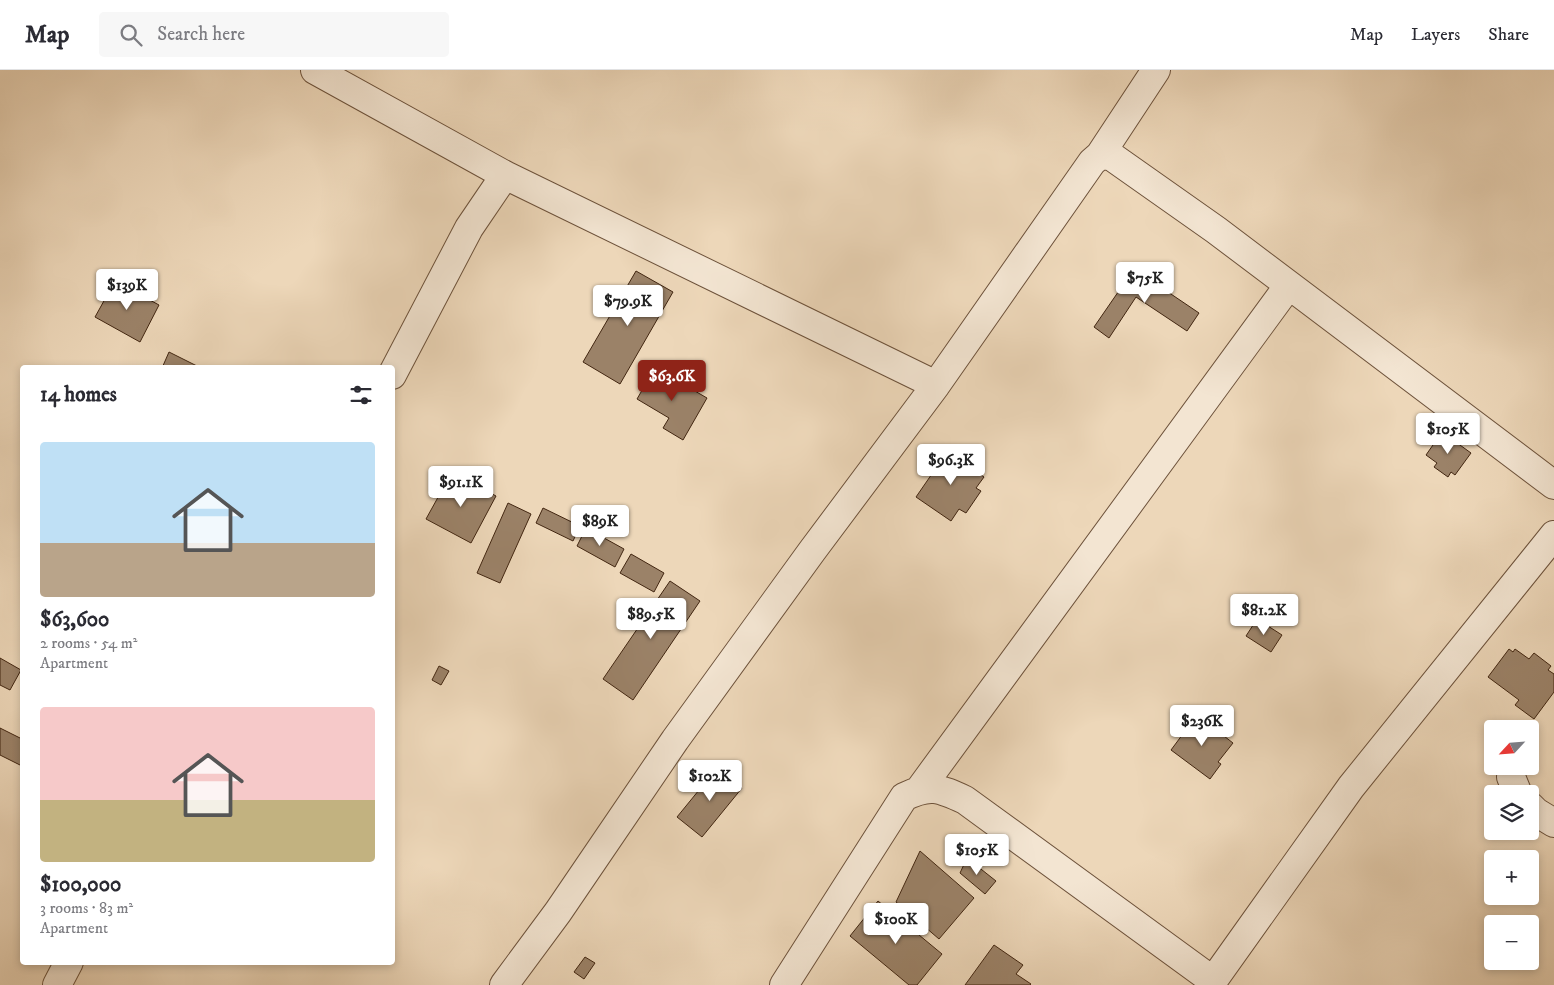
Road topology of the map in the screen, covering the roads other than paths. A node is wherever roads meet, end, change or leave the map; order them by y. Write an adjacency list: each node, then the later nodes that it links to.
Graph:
1 (315, 70): 4 (street)
2 (1156, 70): 3 (street)
3 (1100, 155): 5 (street); 7 (street)
4 (505, 175): 6 (street); 7 (street)
5 (1289, 285): 8 (street); 10 (street)
6 (395, 368)
7 (936, 385): 16 (street)
8 (1554, 485)
9 (1554, 535): 14 (street)
10 (920, 789): 14 (street); 17 (street)
11 (1539, 814): 12 (street)
12 (1554, 823)
13 (68, 965): 15 (street)
14 (1211, 982)
15 (57, 985)
16 (504, 985)
17 (784, 985)

